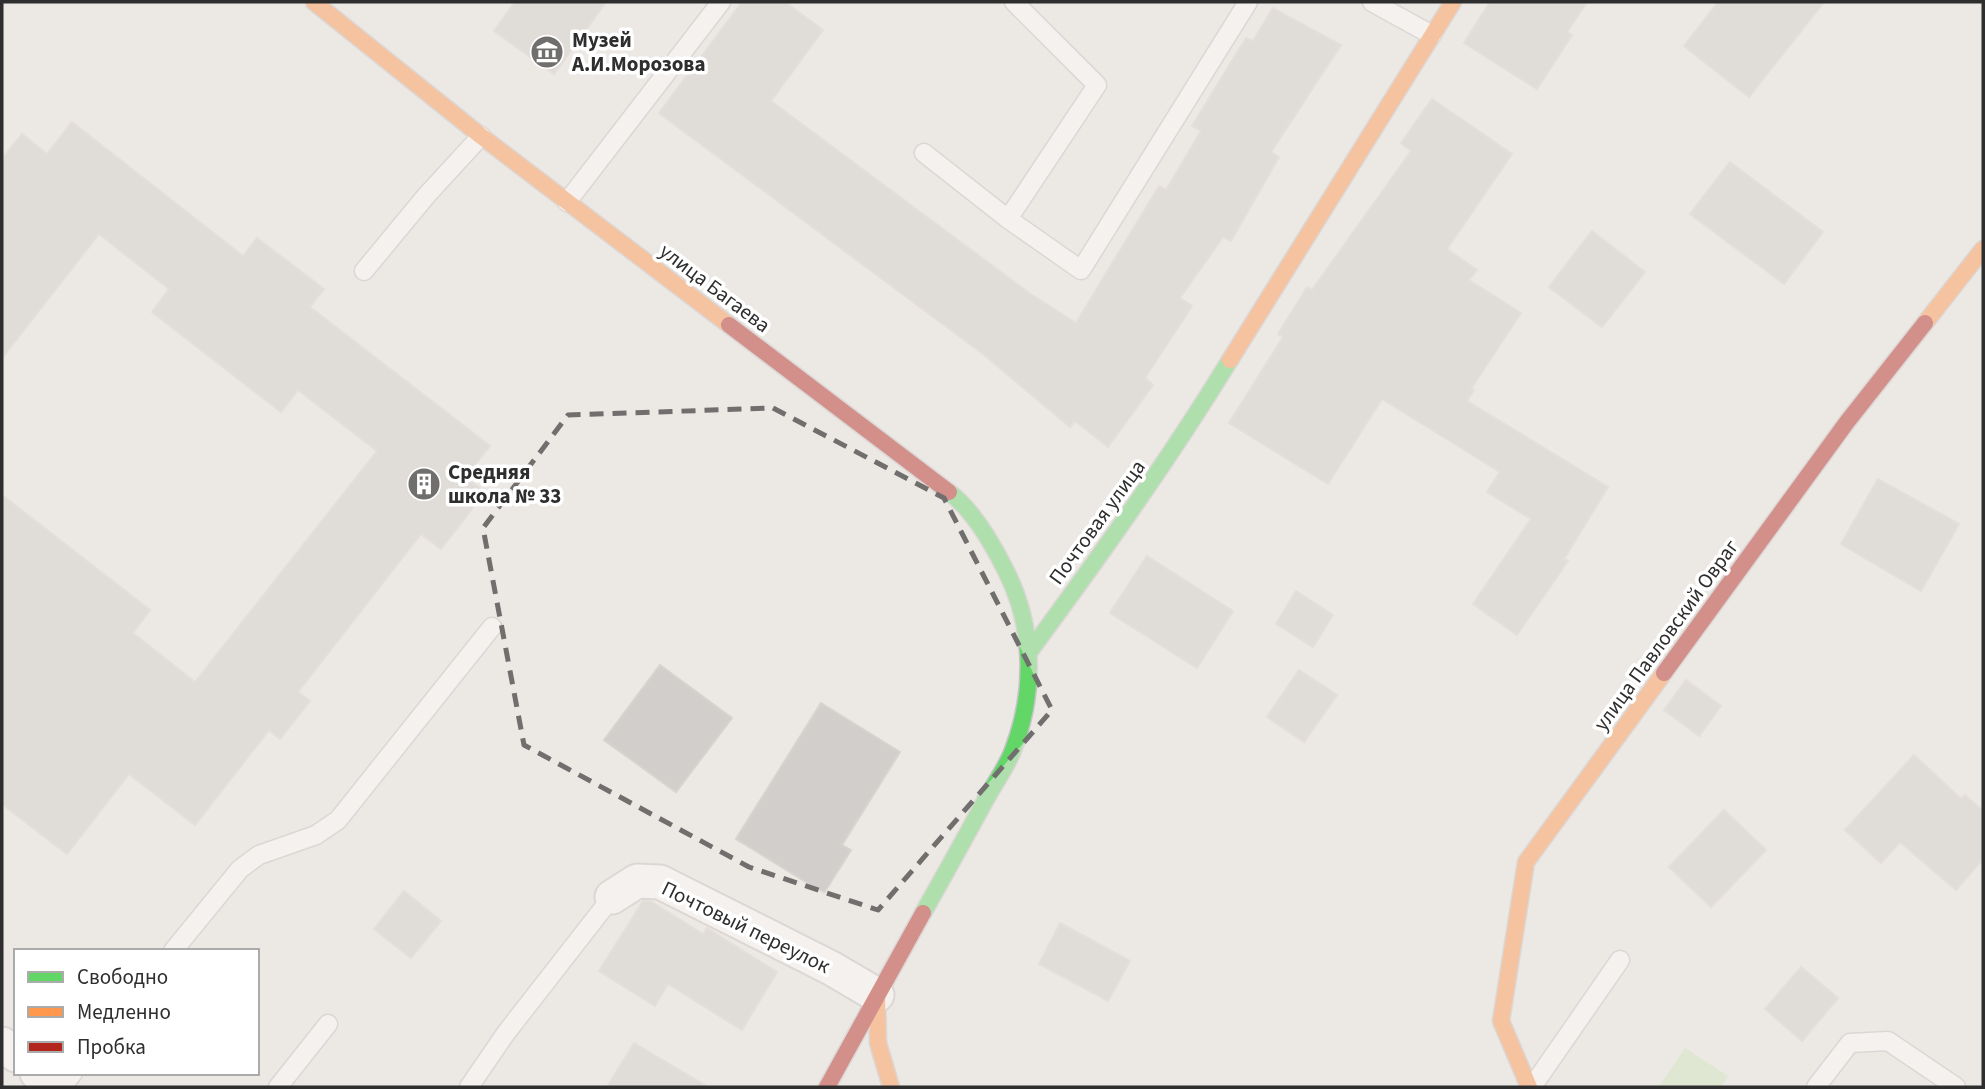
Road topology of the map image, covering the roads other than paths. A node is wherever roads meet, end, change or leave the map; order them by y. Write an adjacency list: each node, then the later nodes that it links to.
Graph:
1 (314, 2): 8 (street, улица Багаева)
2 (721, 2): 10 (lane)
3 (1014, 2): 11 (lane)
4 (1248, 2): 11 (lane)
5 (1372, 2): 7 (lane)
6 (1453, 2): 7 (street, Почтовая улица)
7 (1432, 35): 15 (street, Почтовая улица)
8 (481, 136): 10 (street, улица Багаева); 13 (lane)
9 (924, 153): 11 (lane)
10 (567, 202): 15 (street, улица Багаева)
11 (1008, 219)
12 (1983, 249): 27 (street, улица Павловский Овраг)
13 (364, 271)
14 (492, 627): 17 (lane)
15 (1030, 651): 19 (street)
16 (612, 897): 19 (street, Почтовый переулок); 24 (lane)
17 (175, 949)
18 (1620, 960): 27 (lane)
19 (877, 995): 25 (street); 26 (street)
20 (328, 1024): 23 (lane)
21 (39, 1075): 22 (street)
22 (54, 1087)
23 (278, 1087)
24 (469, 1087)
25 (827, 1087)
26 (891, 1087)
27 (1530, 1087)
28 (1816, 1087): 29 (lane)
29 (1956, 1087)

